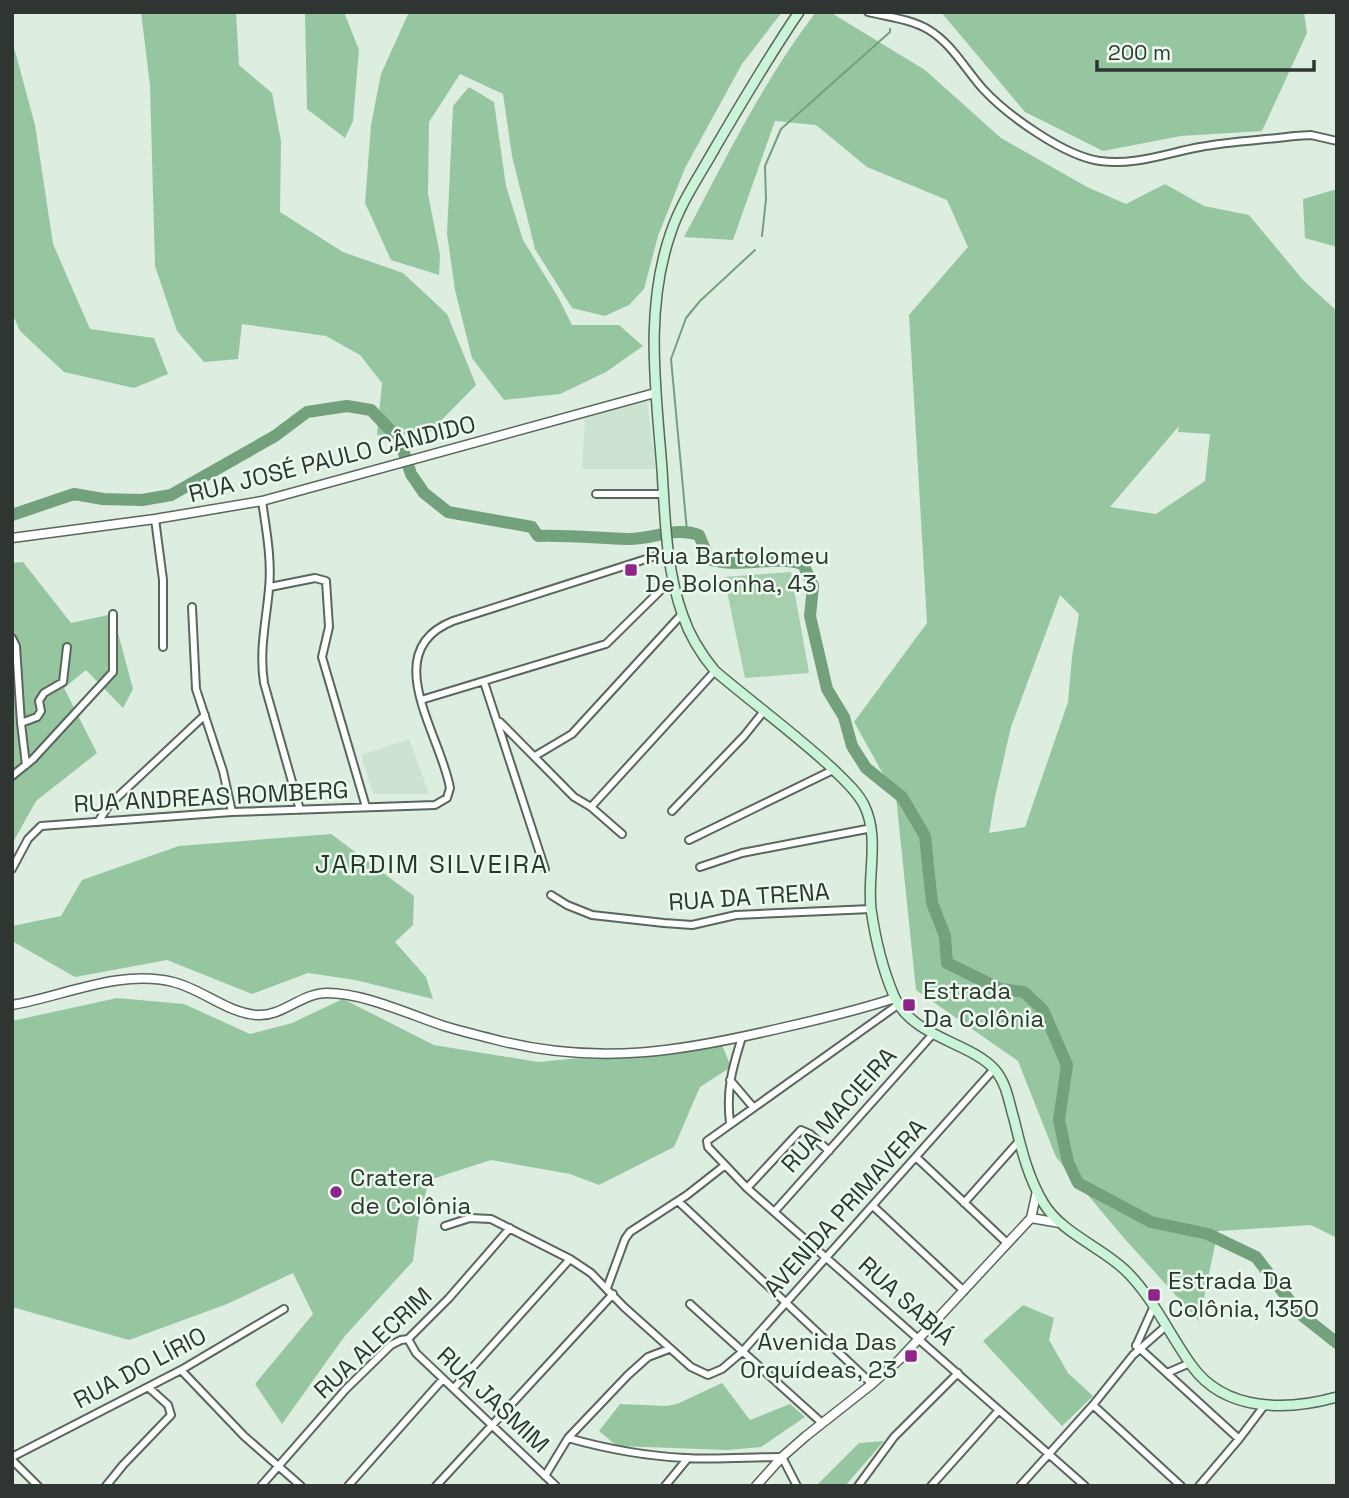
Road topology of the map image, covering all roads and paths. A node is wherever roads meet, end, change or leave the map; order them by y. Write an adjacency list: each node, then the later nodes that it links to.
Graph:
1 (799, 12): 4 (main road)
2 (868, 12): 3 (street)
3 (1337, 141)
4 (655, 393): 6 (main road); 7 (street, RUA JOSÉ PAULO CÂNDIDO)
5 (596, 494): 6 (street)
6 (663, 494): 10 (main road)
7 (262, 501): 8 (street, RUA JOSÉ PAULO CÂNDIDO); 12 (street)
8 (155, 519): 9 (street, RUA JOSÉ PAULO CÂNDIDO); 18 (street)
9 (12, 538)
10 (668, 552): 11 (main road); 21 (street)
11 (673, 578): 15 (main road); 20 (street)
12 (270, 587): 30 (street); 32 (street)
13 (192, 607): 23 (street)
14 (113, 614): 27 (street)
15 (682, 614): 19 (main road); 26 (street)
16 (12, 638): 25 (street)
17 (67, 647): 25 (street)
18 (163, 647)
19 (715, 671): 22 (main road); 31 (street)
20 (484, 682): 21 (street); 24 (street)
21 (421, 701): 30 (street, RUA ANDREAS ROMBERG)
22 (764, 711): 28 (main road); 33 (street)
23 (205, 715): 34 (street); 35 (street)
24 (499, 721): 26 (street); 41 (street)
25 (21, 723): 27 (street)
26 (535, 756): 31 (street)
27 (26, 765): 29 (street)
28 (833, 770): 36 (main road); 38 (street)
29 (12, 776)
30 (366, 807): 32 (street, RUA ANDREAS ROMBERG)
31 (591, 807): 37 (street)
32 (300, 810): 34 (street, RUA ANDREAS ROMBERG)
33 (673, 811)
34 (232, 812): 35 (street, RUA ANDREAS ROMBERG)
35 (98, 821): 40 (street, RUA ANDREAS ROMBERG)
36 (872, 828): 39 (street); 43 (main road)
37 (622, 834)
38 (689, 840)
39 (700, 867)
40 (12, 869)
41 (545, 869)
42 (551, 895): 43 (street, RUA DA TRENA)
43 (871, 909): 44 (main road)
44 (897, 1001): 46 (main road); 47 (street); 50 (street)
45 (12, 1005): 47 (street)
46 (933, 1035): 48 (main road); 53 (street, RUA MACIEIRA)
47 (742, 1037): 49 (street)
48 (994, 1069): 52 (main road); 54 (street, AVENIDA PRIMAVERA)
49 (729, 1078): 50 (street); 51 (street)
50 (753, 1107): 51 (street)
51 (730, 1123): 55 (street, RUA SABIÁ)
52 (1019, 1141): 57 (main road); 59 (street)
53 (829, 1151): 56 (street); 61 (street, RUA MACIEIRA)
54 (916, 1157): 59 (street); 60 (street, AVENIDA PRIMAVERA)
55 (724, 1167): 56 (street, RUA SABIÁ); 58 (street)
56 (747, 1188): 61 (street, RUA SABIÁ)
57 (1037, 1191): 62 (street); 63 (main road)
58 (678, 1201): 69 (street); 73 (street)
59 (964, 1203): 66 (street)
60 (873, 1206): 67 (street, AVENIDA PRIMAVERA); 70 (street)
61 (775, 1211): 67 (street, RUA SABIÁ)
62 (1031, 1218): 63 (street); 66 (street)
63 (1060, 1223): 74 (main road)
64 (445, 1226): 65 (street)
65 (510, 1228): 68 (street); 77 (street, RUA ALECRIM)
66 (1007, 1243): 70 (street)
67 (827, 1258): 73 (street, AVENIDA PRIMAVERA); 78 (street, RUA SABIÁ)
68 (570, 1259): 69 (street); 89 (street)
69 (607, 1288): 71 (street)
70 (964, 1291): 78 (street)
71 (612, 1294): 80 (street); 95 (street)
72 (690, 1304): 81 (street)
73 (786, 1304): 81 (street, AVENIDA PRIMAVERA); 87 (street)
74 (1154, 1306): 76 (main road); 79 (street)
75 (284, 1309): 83 (street, RUA DO LÍRIO)
76 (1167, 1326): 79 (street); 82 (main road)
77 (408, 1339): 86 (street, RUA JASMIM); 102 (street, RUA ALECRIM)
78 (919, 1339): 84 (street, RUA SABIÁ); 87 (street)
79 (1139, 1347): 85 (street); 91 (street)
80 (670, 1349): 81 (street, AVENIDA PRIMAVERA); 96 (street)
81 (742, 1352): 94 (street)
82 (1190, 1363): 85 (street); 92 (main road)
83 (181, 1370): 88 (street, RUA DO LÍRIO); 102 (street)
84 (958, 1373): 93 (street, RUA SABIÁ); 114 (street)
85 (1167, 1373): 97 (street)
86 (443, 1379): 89 (street, RUA JASMIM); 108 (street)
87 (872, 1384): 94 (street)
88 (148, 1387): 101 (street, RUA DO LÍRIO); 105 (street)
89 (454, 1388): 95 (street, RUA JASMIM)
90 (1337, 1397): 92 (main road)
91 (1093, 1405): 98 (street); 118 (street)
92 (1264, 1406): 97 (street)
93 (999, 1410): 98 (street, RUA SABIÁ); 115 (street)
94 (822, 1423): 99 (street)
95 (492, 1424): 103 (street, RUA JASMIM); 109 (street)
96 (568, 1438): 100 (street); 103 (street)
97 (1239, 1439): 119 (street)
98 (1049, 1453): 116 (street); 117 (street, RUA SABIÁ)
99 (782, 1457): 100 (street); 112 (street); 113 (street)
100 (688, 1458): 111 (street)
101 (12, 1459): 104 (street)
102 (279, 1467): 106 (street, RUA ALECRIM); 107 (street)
103 (545, 1476): 110 (street, RUA JASMIM)
104 (38, 1486)
105 (106, 1486)
106 (261, 1486)
107 (301, 1486)
108 (348, 1486)
109 (436, 1486)
110 (556, 1486)
111 (665, 1486)
112 (756, 1486)
113 (797, 1486)
114 (858, 1486)
115 (931, 1486)
116 (1020, 1486)
117 (1085, 1486)
118 (1181, 1486)
119 (1199, 1486)

